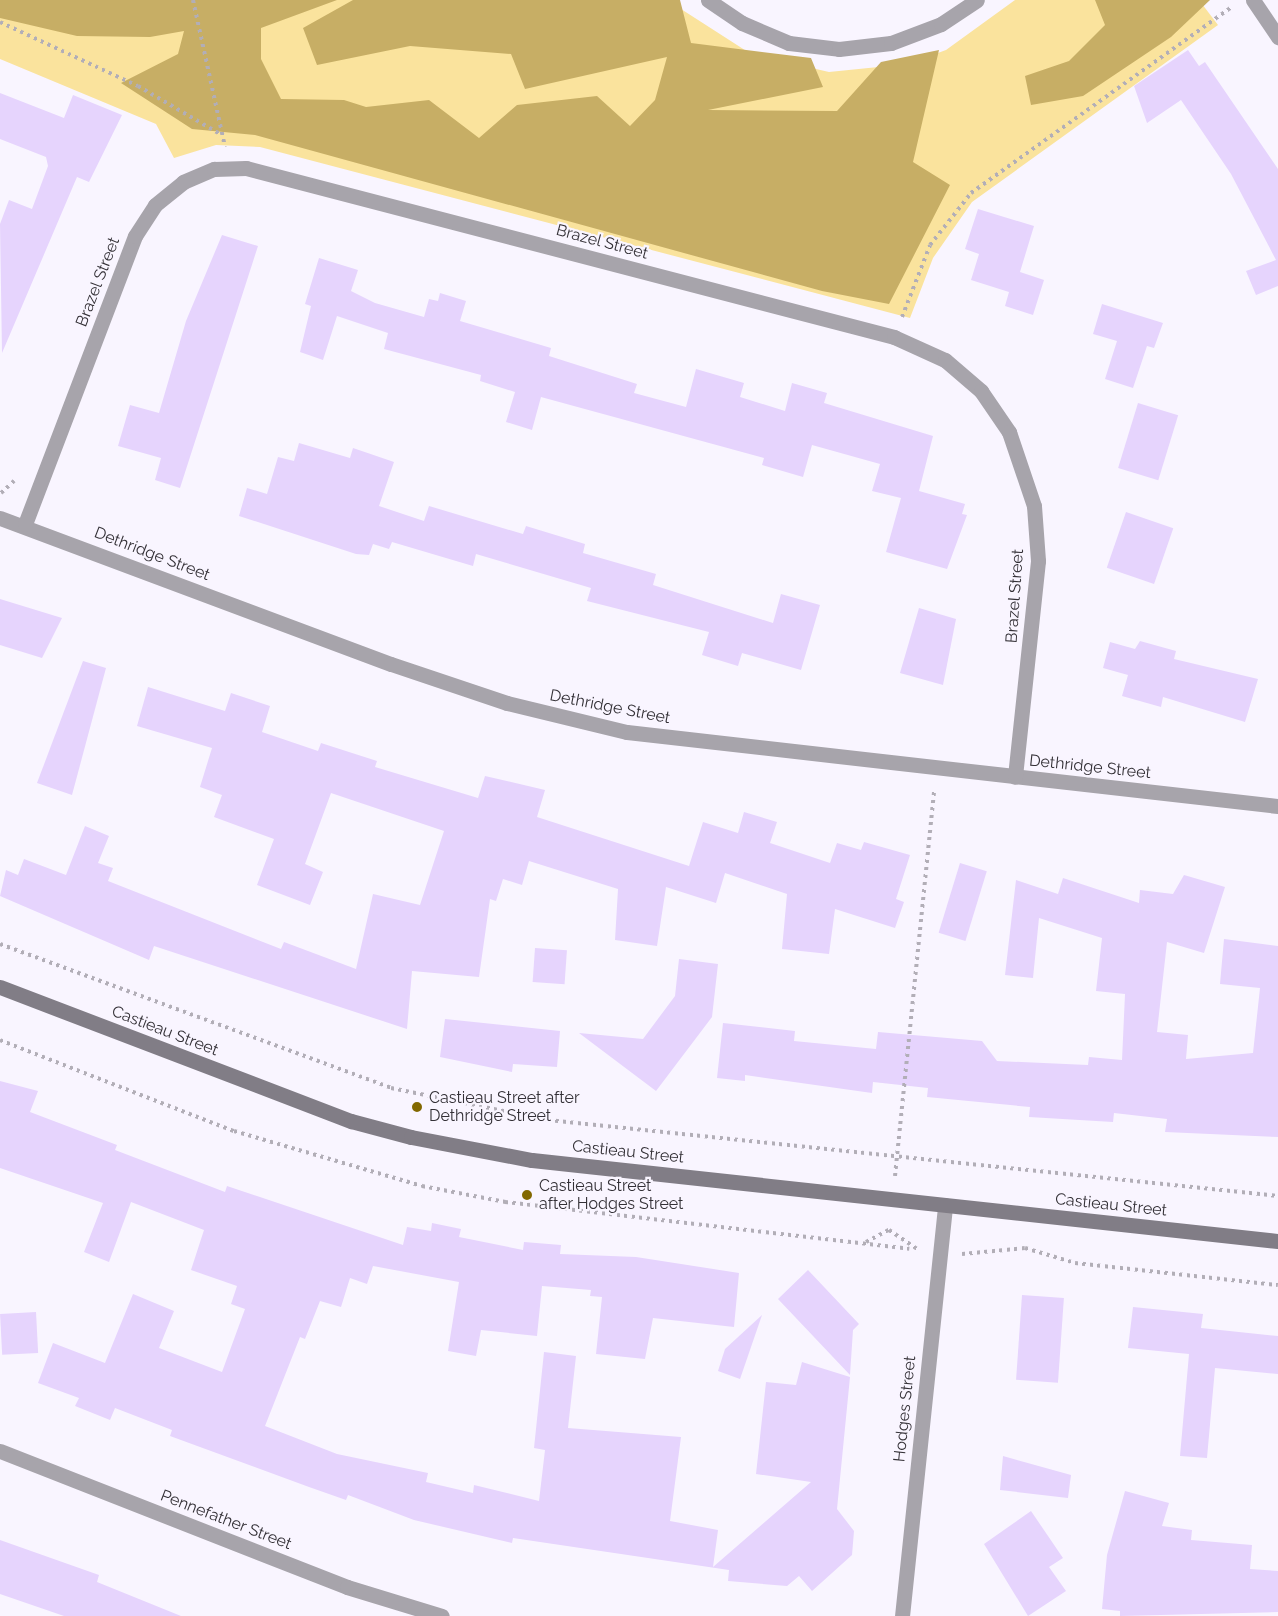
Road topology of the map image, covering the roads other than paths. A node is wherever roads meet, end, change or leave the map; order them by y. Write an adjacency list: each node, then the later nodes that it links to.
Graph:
1 (708, 0): 2 (street)
2 (977, 0)
3 (1253, 1): 4 (street)
4 (1278, 38)
5 (0, 518): 6 (street, Dethridge Street)
6 (25, 524): 7 (street, Dethridge Street); 7 (street, Brazel Street)
7 (1015, 777): 8 (street, Dethridge Street)
8 (1278, 806)
9 (0, 987): 10 (street, Castieau Street)
10 (945, 1205): 11 (street, Castieau Street); 14 (street, Hodges Street)
11 (1278, 1241)
12 (0, 1451): 13 (street, Pennefather Street)
13 (442, 1616)
14 (902, 1616)

